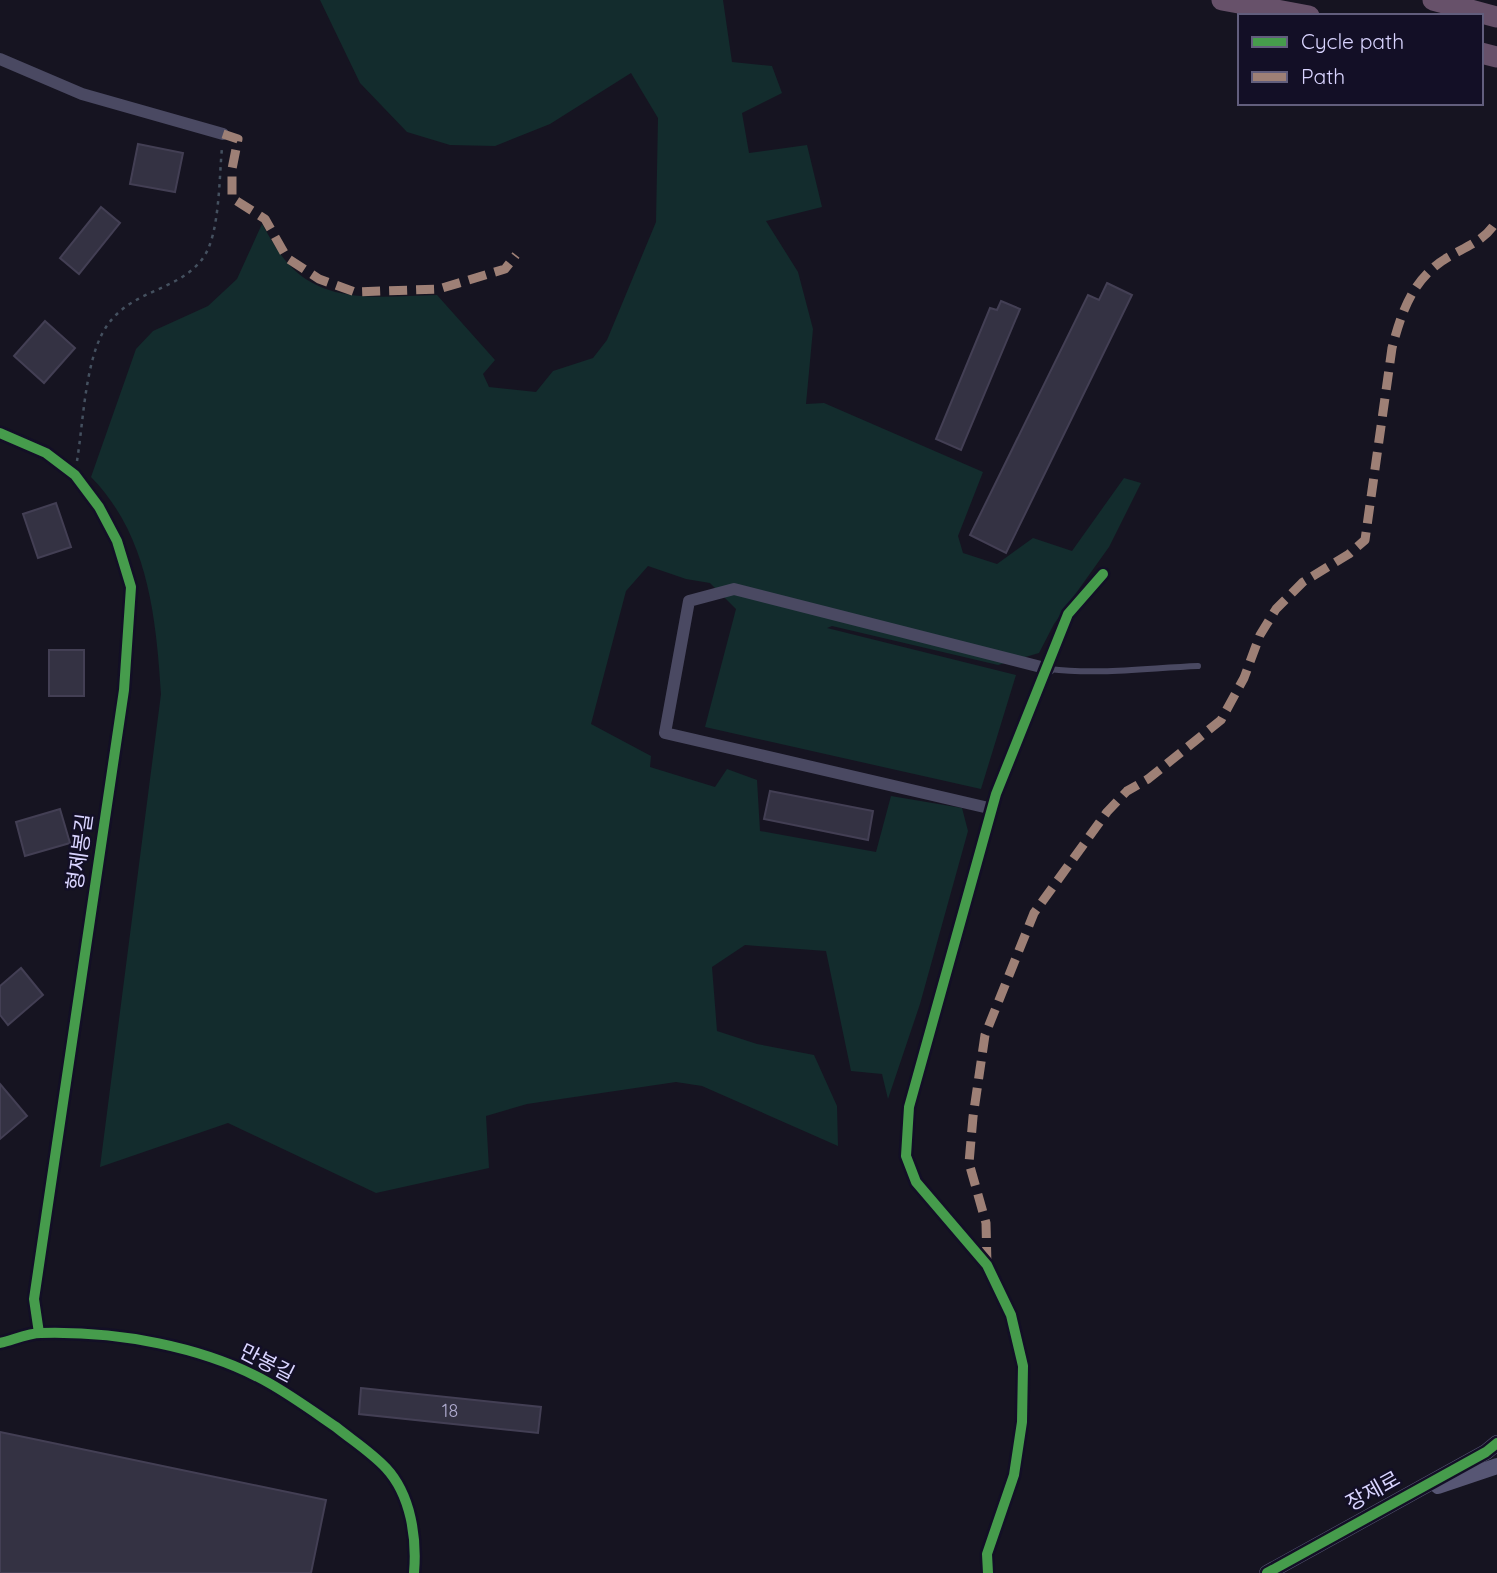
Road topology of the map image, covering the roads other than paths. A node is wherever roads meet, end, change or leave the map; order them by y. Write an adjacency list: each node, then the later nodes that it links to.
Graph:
1 (1222, 0): 3 (highway)
2 (1433, 0): 4 (highway)
3 (1298, 14)
4 (1497, 17)
5 (0, 59): 6 (street)
6 (223, 134)
7 (0, 433): 12 (street, 형제봉길)
8 (1103, 574): 10 (street)
9 (1198, 667): 10 (lane)
10 (1049, 669): 11 (street); 11 (street)
11 (993, 808): 18 (street)
12 (39, 1333): 13 (street, 만봉길); 17 (street, 만봉길)
13 (0, 1343)
14 (1497, 1443): 16 (main road, 장제로)
15 (1497, 1466): 16 (main road, 장제로)
16 (1393, 1501): 19 (main road, 장제로)
17 (414, 1573)
18 (988, 1573)
19 (1268, 1573)

